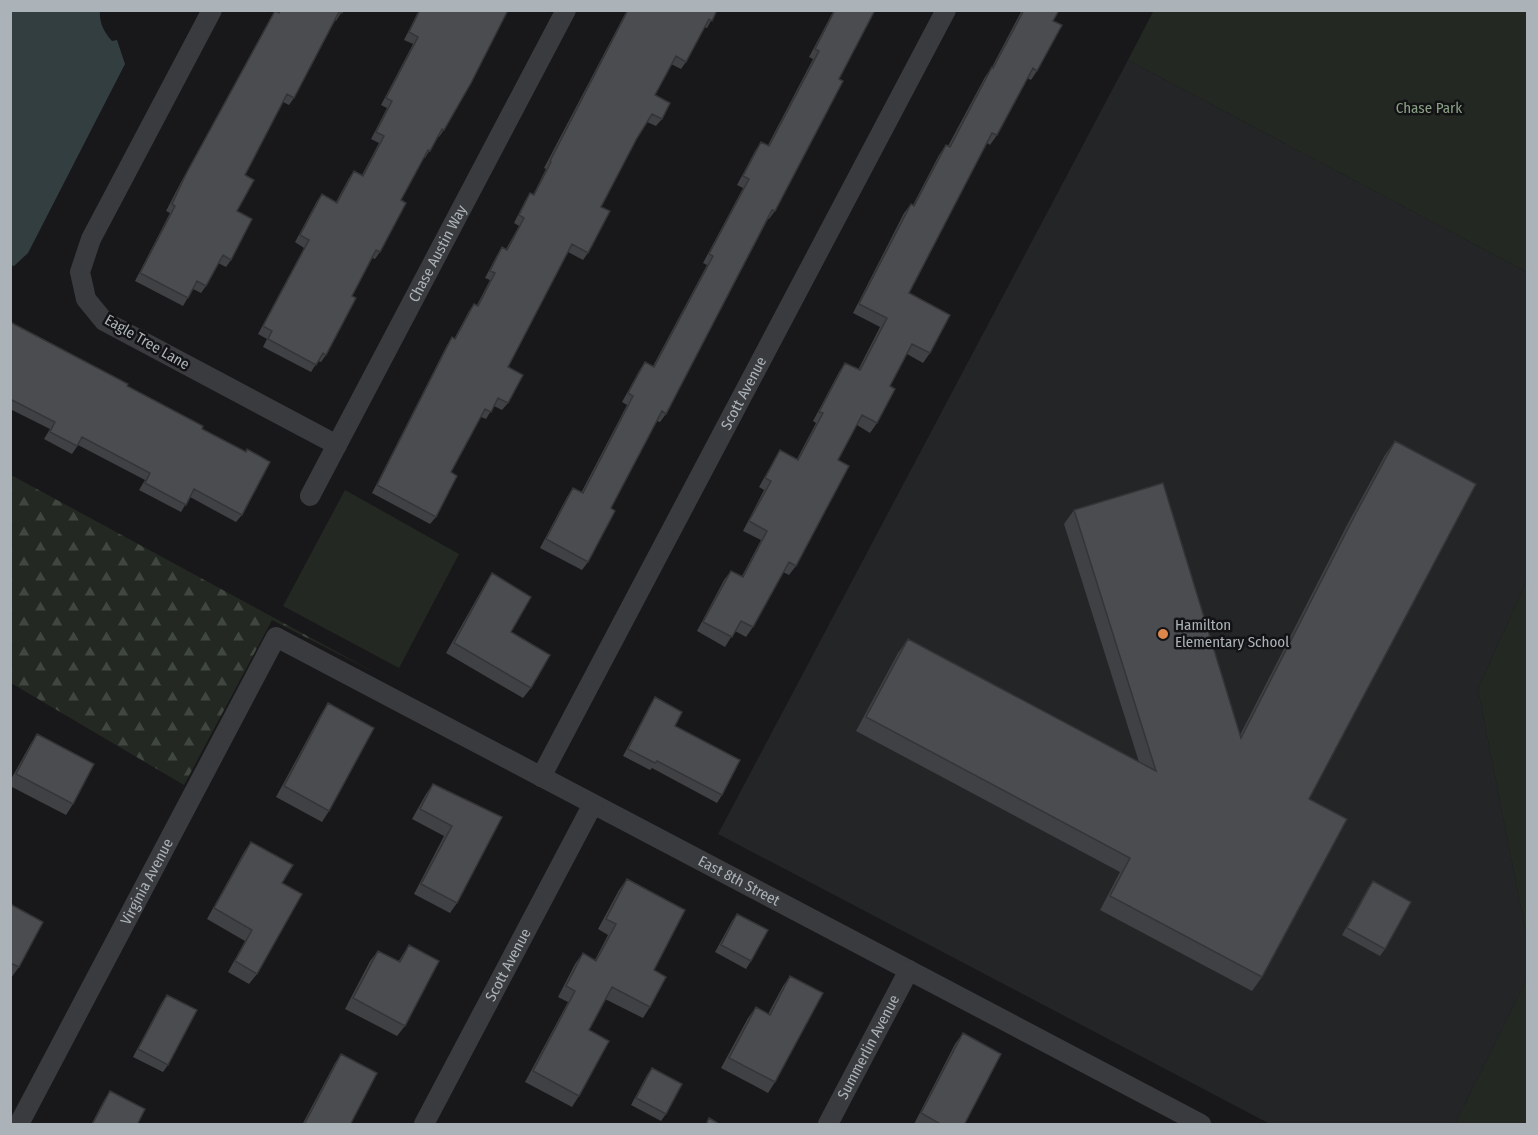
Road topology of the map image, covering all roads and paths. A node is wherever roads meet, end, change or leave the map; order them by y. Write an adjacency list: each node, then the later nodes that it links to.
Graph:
1 (212, 10): 4 (street, Eagle Tree Lane)
2 (566, 10): 4 (street, Chase Austin Way)
3 (946, 10): 7 (street, Scott Avenue)
4 (337, 445): 5 (street, Chase Austin Way)
5 (310, 496)
6 (276, 637): 7 (street, East 8th Street); 10 (street, Virginia Avenue)
7 (541, 777): 8 (street, East 8th Street)
8 (593, 804): 9 (street, East 8th Street); 11 (street, Scott Avenue)
9 (909, 970): 12 (street, Summerlin Avenue); 13 (street, East 8th Street)
10 (19, 1125)
11 (424, 1125)
12 (828, 1125)
13 (1201, 1125)

